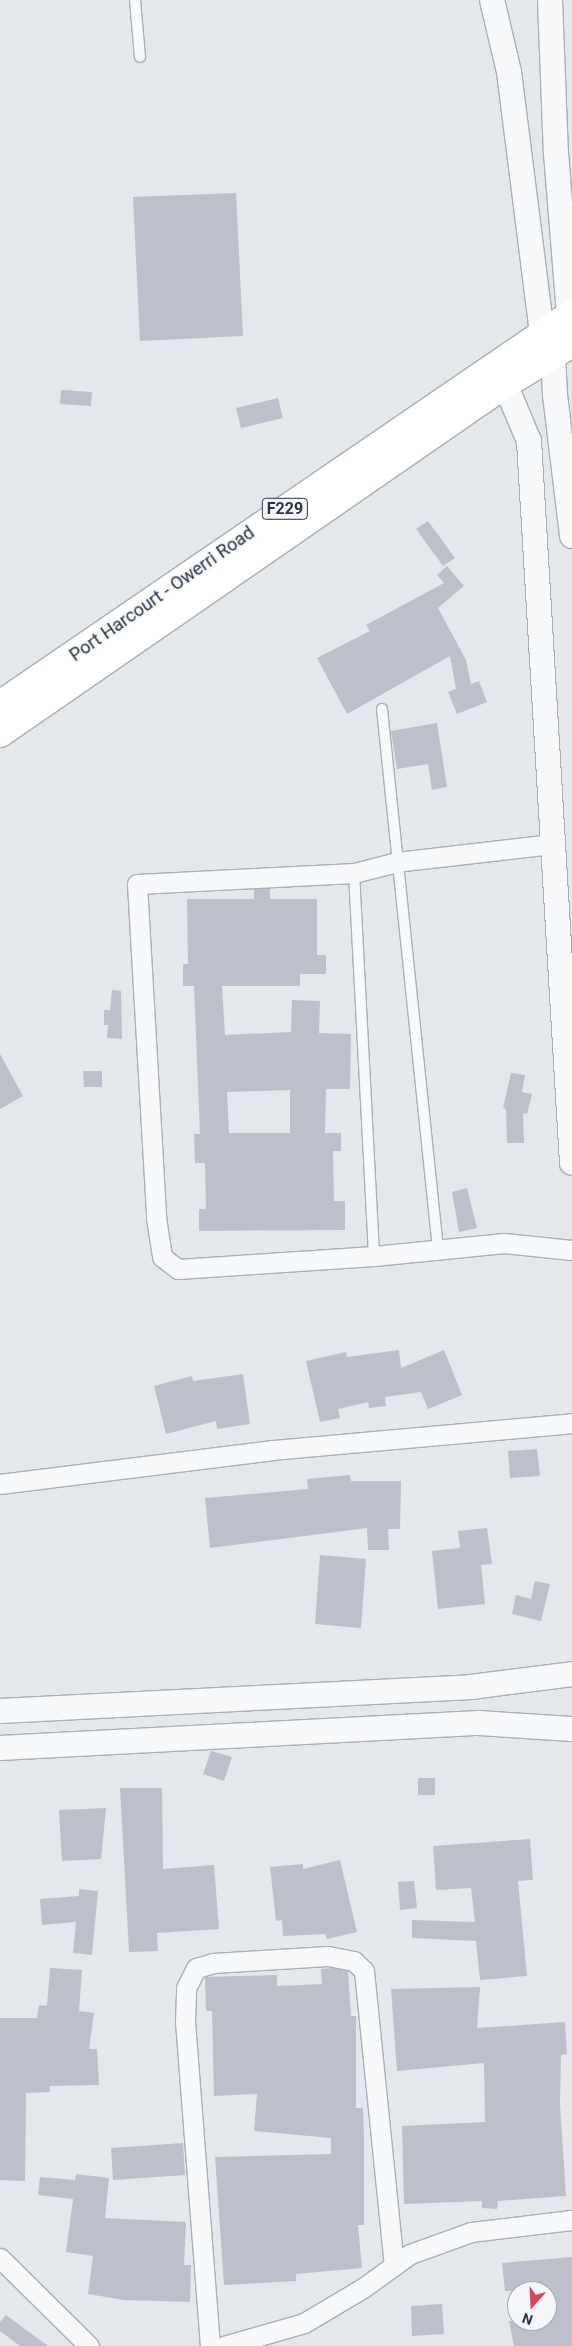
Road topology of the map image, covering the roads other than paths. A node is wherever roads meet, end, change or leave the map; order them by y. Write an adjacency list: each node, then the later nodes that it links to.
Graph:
1 (135, 0): 4 (lane)
2 (492, 0): 6 (street)
3 (550, 0): 5 (street)
4 (140, 57)
5 (571, 315): 6 (main road, Port Harcourt - Owerri Road / F229)
6 (556, 343): 7 (main road, Port Harcourt - Owerri Road / F229); 8 (street); 9 (main road, Port Harcourt - Owerri Road / F229)
7 (505, 384): 11 (main road, Port Harcourt - Owerri Road / F229); 12 (street)
8 (572, 536)
9 (0, 705)
10 (382, 709): 13 (lane)
11 (0, 732)
12 (552, 844): 13 (street); 15 (street)
13 (398, 862): 14 (street); 16 (lane)
14 (354, 873): 18 (lane); 18 (street)
15 (572, 1163)
16 (438, 1249): 17 (street); 18 (street)
17 (572, 1250)
18 (374, 1256)
19 (572, 1423): 20 (street)
20 (0, 1484)
21 (572, 1674): 22 (street)
22 (0, 1711)
23 (572, 1729): 24 (street)
24 (0, 1748)
25 (572, 2220): 27 (street)
26 (0, 2258): 28 (street)
27 (394, 2265): 29 (street); 30 (street)
28 (89, 2346)
29 (210, 2346)
30 (224, 2346)

